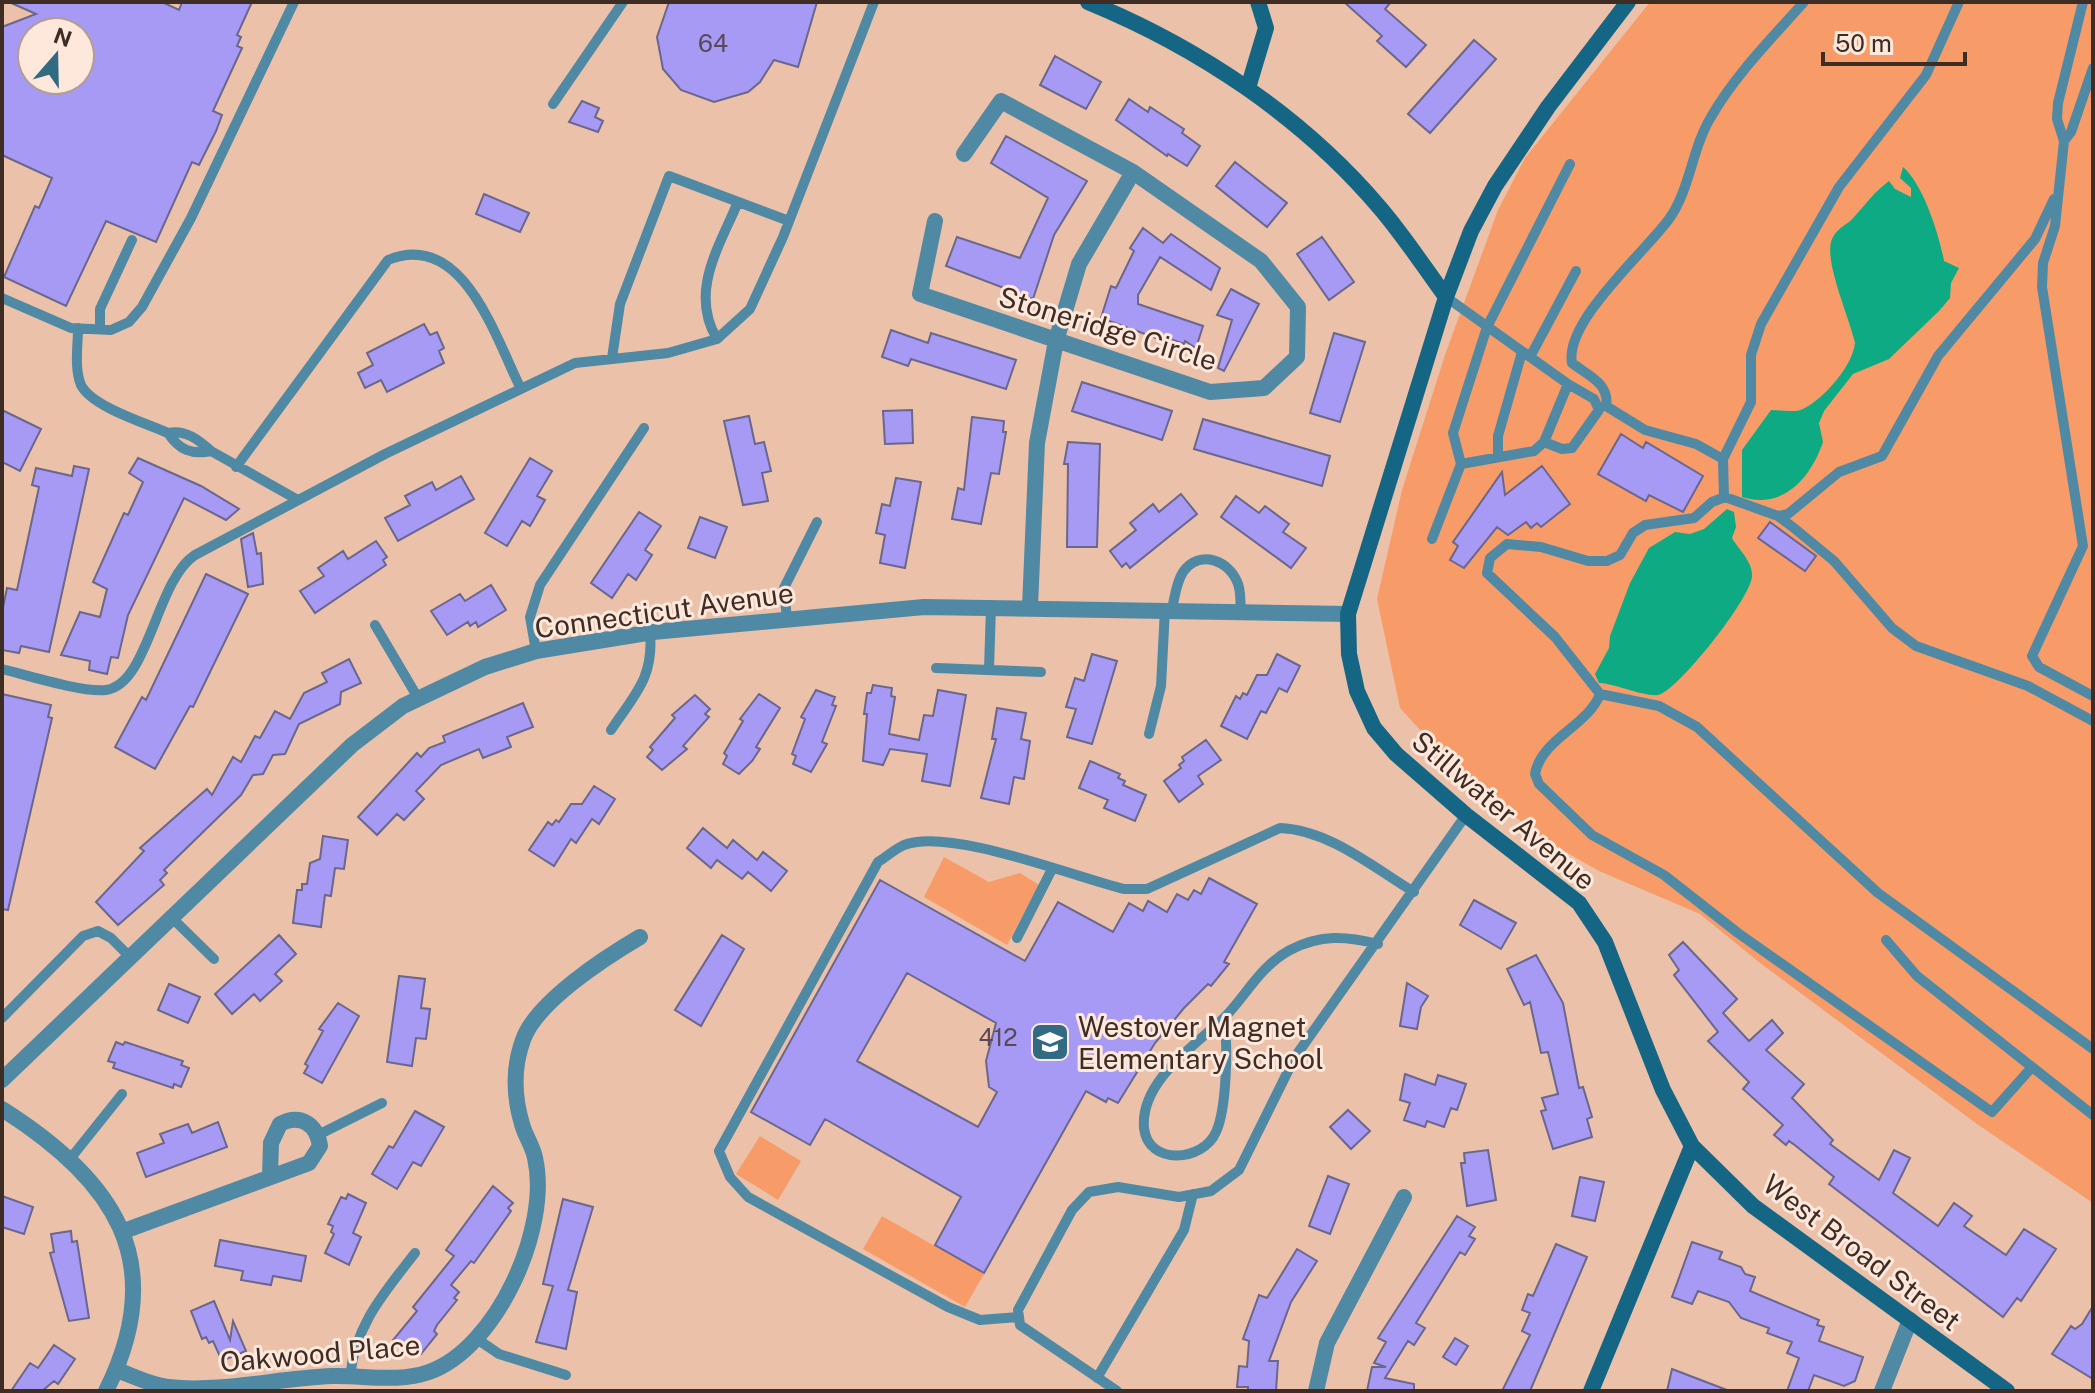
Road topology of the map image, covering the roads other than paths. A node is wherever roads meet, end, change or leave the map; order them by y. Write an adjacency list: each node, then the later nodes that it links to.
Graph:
1 (294, 2): 27 (lane)
2 (623, 2): 12 (lane)
3 (874, 2): 19 (lane)
4 (1088, 2): 11 (main road)
5 (1258, 2): 11 (main road)
6 (1628, 2): 23 (main road, Stillwater Avenue)
7 (1804, 2): 34 (lane)
8 (1959, 2): 38 (lane)
9 (2083, 2): 13 (lane)
10 (2093, 68): 13 (lane)
11 (1248, 88): 23 (main road)
12 (553, 104)
13 (2064, 141): 16 (lane)
14 (964, 154): 17 (street, Stoneridge Circle)
15 (1570, 164): 25 (lane)
16 (2061, 170): 43 (lane); 46 (lane)
17 (1133, 172): 29 (street); 29 (street, Stoneridge Circle)
18 (738, 202): 19 (lane); 28 (lane); 31 (lane)
19 (789, 221): 28 (lane)
20 (935, 221): 29 (street, Stoneridge Circle)
21 (132, 240): 27 (lane)
22 (1576, 271): 30 (lane)
23 (1446, 297): 25 (lane); 51 (main road, Stillwater Avenue)
24 (2, 298): 26 (lane)
25 (1487, 327): 30 (lane); 39 (lane)
26 (78, 328): 27 (lane); 40 (lane)
27 (100, 329)
28 (717, 339): 31 (lane)
29 (1056, 341): 48 (street)
30 (1526, 354): 32 (lane); 37 (lane)
31 (612, 358): 33 (lane)
32 (1568, 384): 34 (lane); 36 (lane)
33 (521, 389): 40 (lane); 42 (lane)
34 (1603, 408): 36 (lane); 38 (lane)
35 (644, 428): 55 (lane)
36 (1544, 442): 37 (lane)
37 (1498, 457): 39 (lane)
38 (1723, 459): 41 (lane)
39 (1461, 464): 45 (lane)
40 (236, 467): 42 (lane)
41 (1724, 498): 43 (lane); 60 (lane)
42 (298, 500): 57 (lane)
43 (1778, 516): 63 (lane)
44 (817, 522): 52 (lane)
45 (1432, 539)
46 (2088, 549): 61 (lane)
47 (991, 607): 48 (street, Connecticut Avenue); 52 (street, Connecticut Avenue); 58 (lane)
48 (1030, 607): 49 (street, Connecticut Avenue)
49 (1169, 609): 50 (street, Connecticut Avenue); 50 (lane); 65 (lane)
50 (1241, 610): 51 (street, Connecticut Avenue)
51 (1348, 614): 66 (main road, Stillwater Avenue)
52 (787, 619): 54 (street, Connecticut Avenue)
53 (375, 625): 62 (lane)
54 (650, 633): 55 (street, Connecticut Avenue); 64 (lane)
55 (536, 651): 62 (street, Connecticut Avenue)
56 (936, 668): 58 (lane)
57 (2, 669)
58 (989, 669): 59 (lane)
59 (1041, 672)
60 (1600, 694): 78 (lane); 79 (lane)
61 (2093, 696)
62 (418, 698): 69 (street, Connecticut Avenue)
63 (2093, 721)
64 (611, 730)
65 (1149, 734)
66 (1466, 815): 68 (lane); 86 (main road, Stillwater Avenue)
67 (1052, 869): 68 (lane); 71 (lane); 93 (lane)
68 (1414, 892): 73 (lane)
69 (171, 917): 74 (street, Connecticut Avenue); 75 (lane)
70 (640, 937): 95 (street, Oakwood Place)
71 (1017, 938)
72 (1886, 940): 79 (lane)
73 (1378, 944): 77 (lane); 89 (lane)
74 (130, 957): 76 (lane); 80 (street, Connecticut Avenue)
75 (214, 959)
76 (2, 1018)
77 (1224, 1018): 77 (lane)
78 (2093, 1049)
79 (2032, 1067): 84 (lane)
80 (2, 1080)
81 (122, 1094): 87 (lane)
82 (382, 1103): 85 (lane)
83 (2, 1109): 87 (street)
84 (2093, 1115)
85 (318, 1135): 88 (street); 88 (street)
86 (1692, 1146): 94 (main road, West Broad Street); 104 (main road)
87 (70, 1159): 91 (street)
88 (270, 1176): 91 (street)
89 (1193, 1194): 93 (lane); 99 (lane)
90 (1404, 1197): 103 (street)
91 (124, 1231): 96 (street)
92 (415, 1253): 98 (lane)
93 (1019, 1317): 99 (lane)
94 (1910, 1320): 105 (street); 106 (main road, West Broad Street)
95 (477, 1339): 97 (lane); 98 (street, Oakwood Place)
96 (117, 1370): 100 (street, Oakwood Place); 101 (street)
97 (566, 1375)
98 (350, 1377): 100 (street, Oakwood Place)
99 (1097, 1378): 102 (lane)
100 (205, 1390)
101 (106, 1391)
102 (1117, 1391)
103 (1316, 1391)
104 (1591, 1391)
105 (1882, 1391)
106 (2007, 1391)

